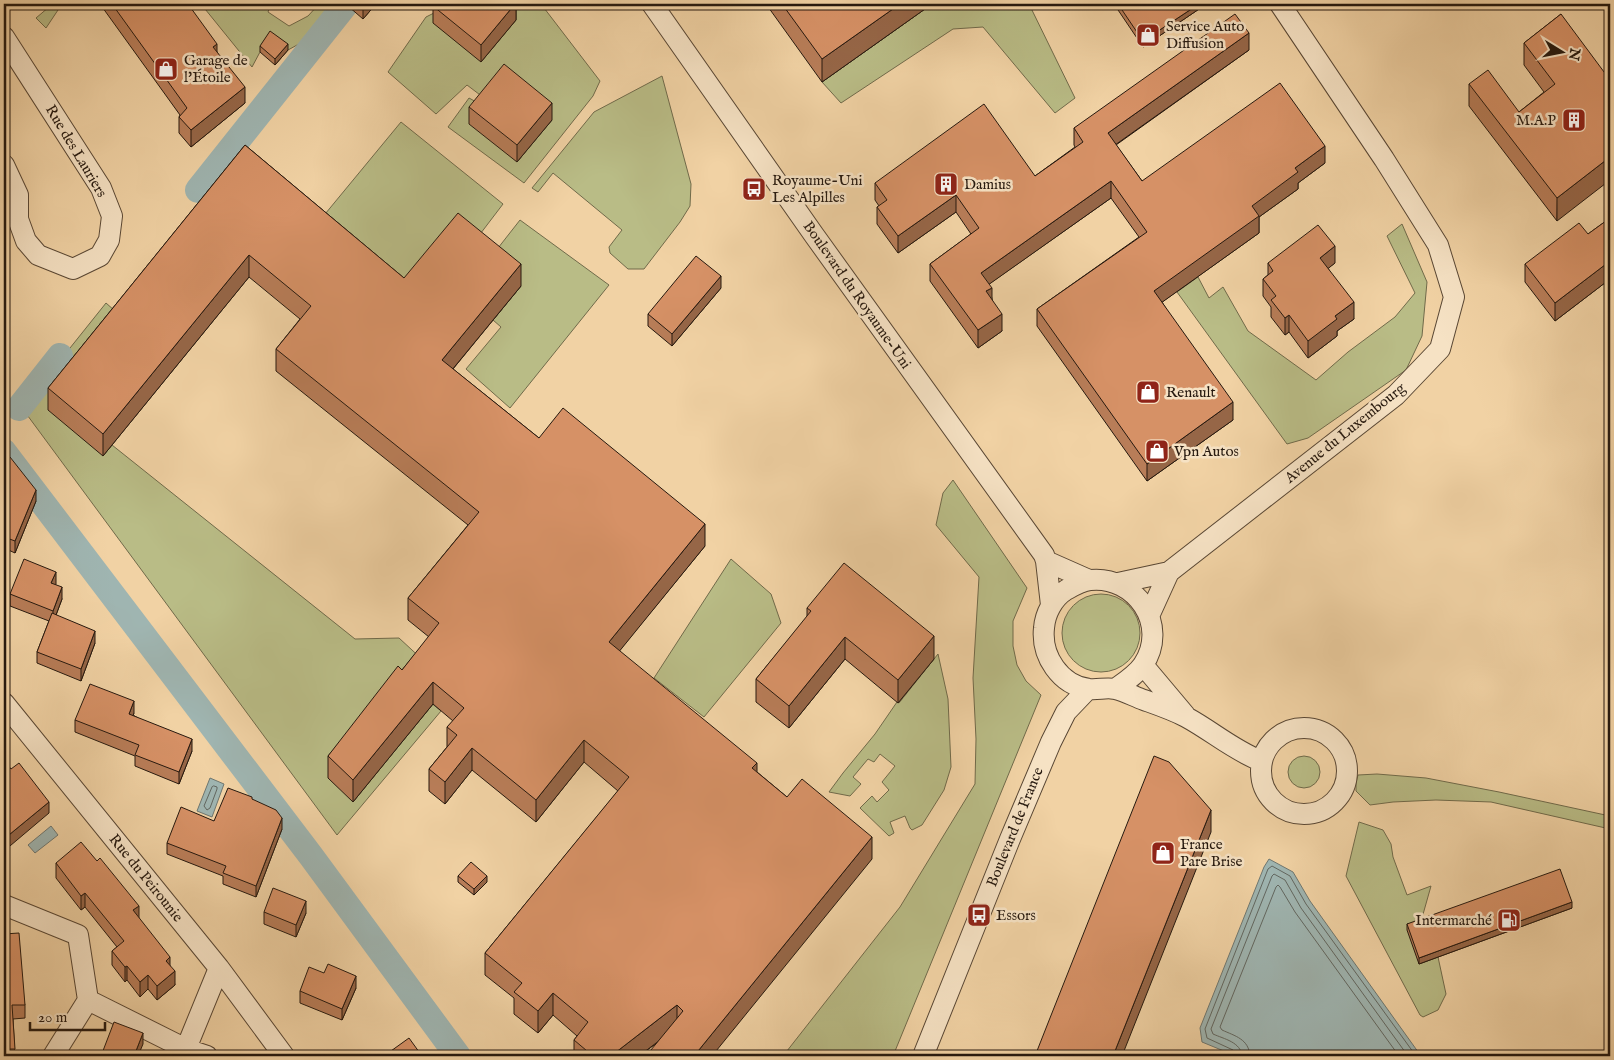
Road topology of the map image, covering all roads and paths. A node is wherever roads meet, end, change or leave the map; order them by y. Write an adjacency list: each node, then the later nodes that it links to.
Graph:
1 (652, 4): 5 (street, Boulevard du Royaume-Uni)
2 (1280, 4): 6 (street, Avenue du Luxembourg)
3 (4, 37): 4 (street, Rue des Lauriers)
4 (4, 165)
5 (1046, 561): 7 (street); 9 (street, Boulevard du Royaume-Uni)
6 (1169, 572): 8 (street, Avenue du Luxembourg); 10 (street, Avenue du Luxembourg)
7 (1089, 580): 8 (street); 9 (street)
8 (1118, 583): 10 (street)
9 (1051, 606): 12 (street)
10 (1149, 616): 11 (street)
11 (1144, 665): 14 (street); 17 (street)
12 (1058, 672): 13 (street); 16 (street)
13 (1088, 689): 14 (street); 16 (street, Boulevard de France)
14 (1115, 689): 17 (street)
15 (4, 703): 20 (street, Rue du Peirounie)
16 (1066, 712): 26 (street, Boulevard de France)
17 (1186, 716): 18 (street)
18 (1261, 761): 18 (street)
19 (4, 905): 21 (street)
20 (219, 968): 22 (street); 25 (street, Rue du Peirounie)
21 (88, 1000): 22 (street); 23 (street)
22 (185, 1053): 24 (street)
23 (53, 1056)
24 (207, 1056)
25 (284, 1056)
26 (923, 1056)

